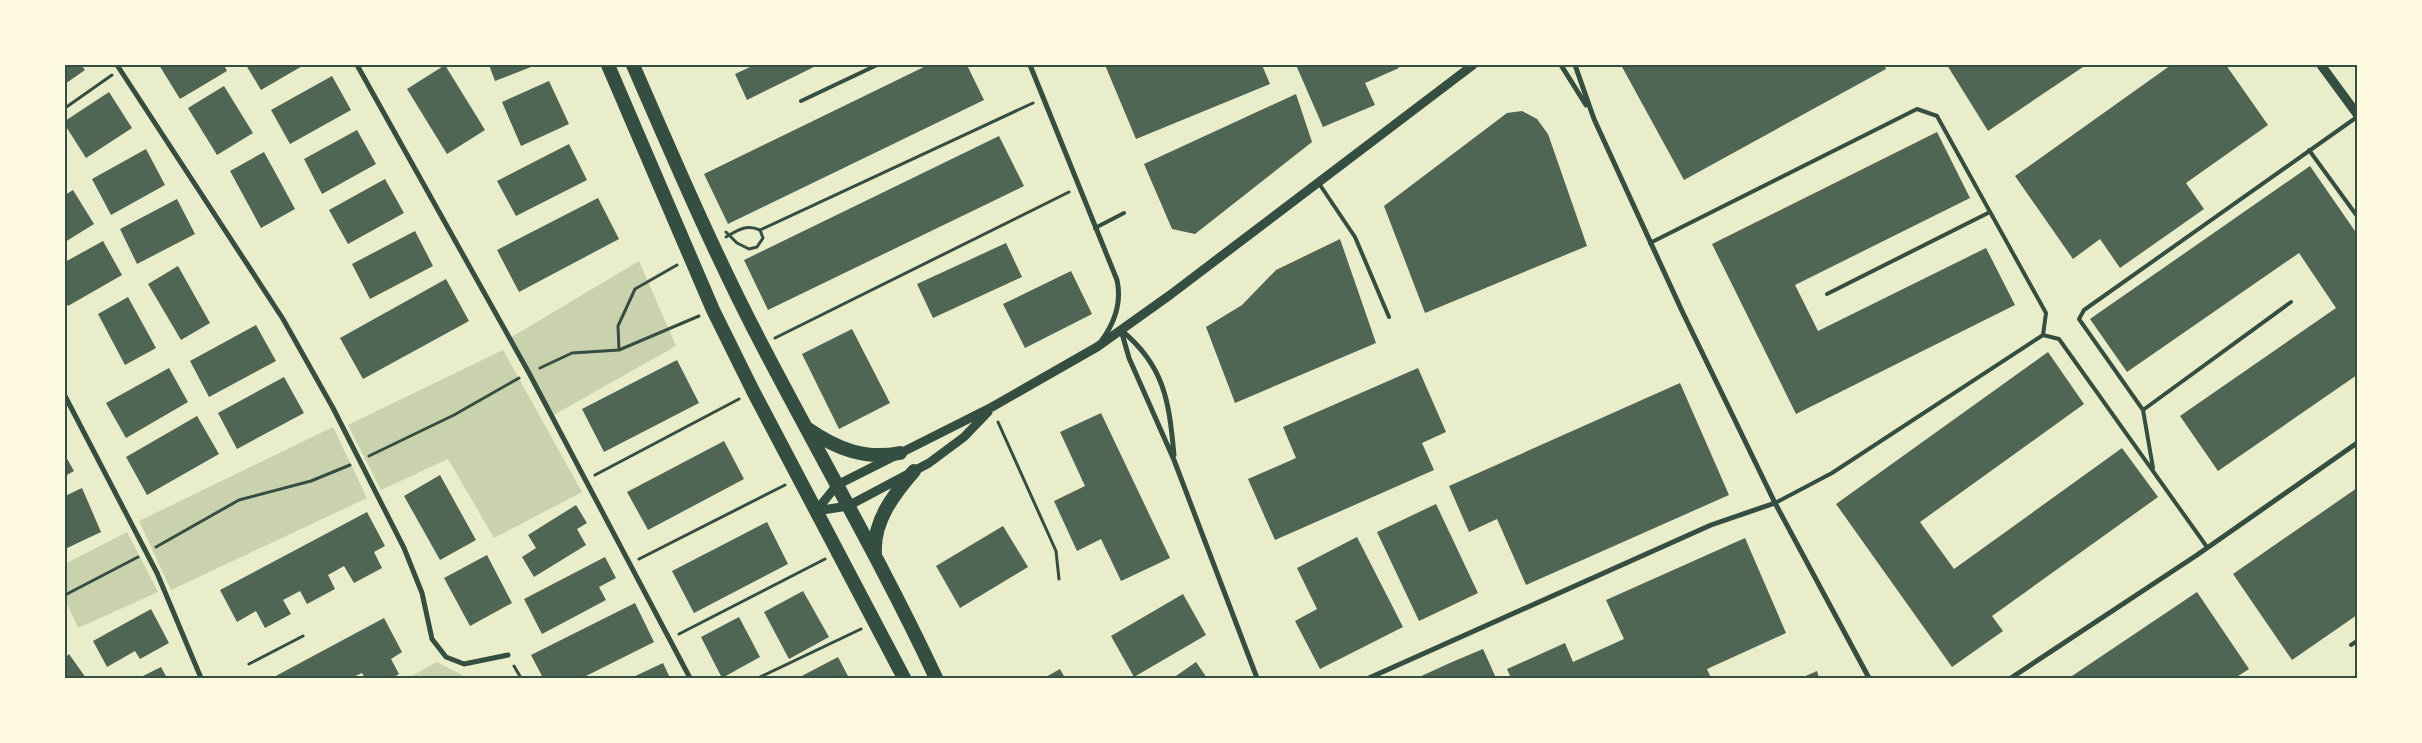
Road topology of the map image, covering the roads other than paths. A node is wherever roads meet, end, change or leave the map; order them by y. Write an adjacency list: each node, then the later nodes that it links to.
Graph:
1 (357, 65): 46 (street)
2 (608, 65): 39 (highway)
3 (633, 65): 30 (highway)
4 (877, 65): 11 (lane)
5 (1030, 65): 19 (street)
6 (1473, 65): 15 (street)
7 (1561, 65): 13 (street)
8 (1575, 65): 13 (street)
9 (2321, 65): 12 (street)
10 (118, 67): 44 (street)
11 (802, 101)
12 (2357, 116): 14 (lane)
13 (1594, 119): 20 (street)
14 (2309, 150): 18 (lane); 29 (lane)
15 (1317, 182): 23 (lane); 24 (street)
16 (1990, 212): 20 (lane); 21 (lane); 25 (lane)
17 (1124, 213): 19 (lane)
18 (2357, 216)
19 (1095, 228): 26 (street)
20 (1650, 243): 37 (street)
21 (1827, 294)
22 (2292, 302): 29 (lane)
23 (1389, 316)
24 (1121, 330): 26 (street); 33 (street); 33 (street)
25 (2043, 335): 35 (lane); 37 (lane)
26 (1097, 347): 28 (street)
27 (65, 396): 45 (street)
28 (992, 407): 32 (street); 34 (street)
29 (2143, 410): 35 (lane)
30 (806, 427): 32 (highway); 36 (highway)
31 (2357, 443): 40 (street)
32 (900, 453): 36 (street)
33 (1174, 460): 49 (street)
34 (914, 471): 38 (street); 41 (highway)
35 (2153, 471): 40 (lane)
36 (837, 485): 38 (highway); 39 (street)
37 (1775, 503): 50 (street); 51 (street)
38 (848, 506): 39 (street); 41 (highway)
39 (816, 511): 47 (highway)
40 (2207, 547): 52 (street)
41 (875, 554): 48 (highway)
42 (2357, 641): 43 (lane)
43 (2351, 645)
44 (508, 655)
45 (201, 678)
46 (690, 678)
47 (904, 678)
48 (936, 678)
49 (1257, 678)
50 (1369, 678)
51 (1869, 678)
52 (2011, 678)

